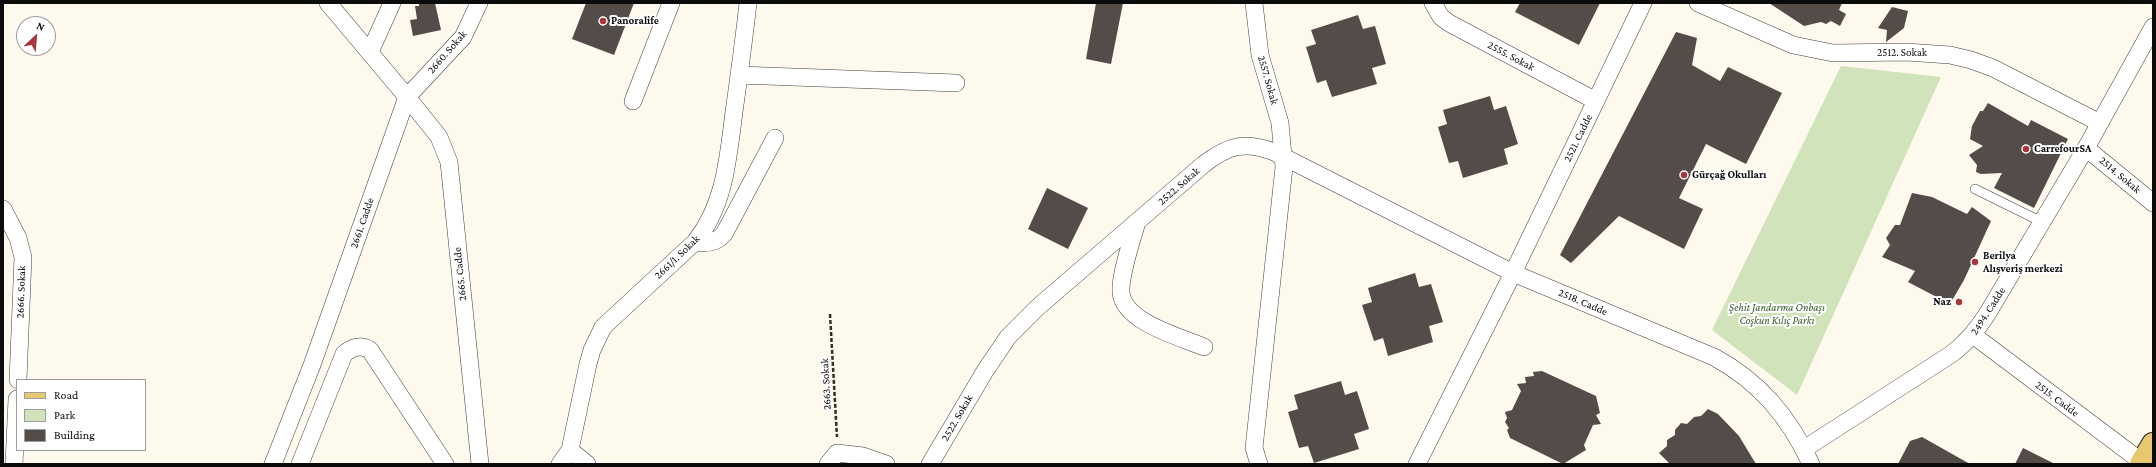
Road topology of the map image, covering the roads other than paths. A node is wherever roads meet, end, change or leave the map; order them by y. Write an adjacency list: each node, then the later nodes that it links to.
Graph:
1 (328, 3): 11 (street)
2 (392, 3): 11 (street)
3 (479, 3): 14 (street, 2660. Sokak)
4 (671, 3): 15 (street)
5 (748, 3): 12 (street, 2661/1. Sokak)
6 (1254, 3): 20 (street, 2557. Sokak)
7 (1433, 3): 16 (street, 2555. Sokak)
8 (1644, 3): 16 (street, 2521. Cadde)
9 (1698, 3): 17 (street, 2512. Sokak)
10 (2153, 27): 17 (street, 2494. Cadde)
11 (370, 52): 14 (street)
12 (739, 75): 13 (street); 26 (street, 2661/1. Sokak)
13 (956, 83)
14 (407, 97): 38 (street, 2661. Cadde); 41 (street, 2665. Cadde)
15 (633, 101)
16 (1596, 101): 27 (street, 2521. Cadde)
17 (2100, 123): 19 (street, 2494. Cadde)
18 (775, 138): 26 (street)
19 (2086, 148): 22 (street, 2514. Sokak); 25 (street, 2494. Cadde)
20 (1284, 157): 24 (street, 2522. Sokak); 27 (street, 2522. Sokak); 46 (street, 2557. Sokak)
21 (1976, 189): 25 (lane)
22 (2153, 203)
23 (4, 211): 30 (street, 2666. Sokak)
24 (1137, 222): 29 (street); 45 (street, 2522. Sokak)
25 (2042, 222): 28 (street, 2494. Cadde)
26 (695, 242): 33 (street, 2661/1. Sokak)
27 (1513, 273): 34 (street, 2518. Cadde); 47 (street)
28 (1973, 335): 34 (street, 2494. Cadde); 36 (street, 2515. Cadde)
29 (1204, 347)
30 (18, 379)
31 (16, 421): 37 (street)
32 (2153, 444): 36 (main road)
33 (570, 450): 42 (street, 2661/1. Sokak); 43 (street)
34 (1807, 457)
35 (832, 459): 44 (street)
36 (2141, 463)
37 (14, 464)
38 (273, 464)
39 (300, 464): 40 (street)
40 (445, 464)
41 (480, 464)
42 (560, 464)
43 (587, 464)
44 (886, 464)
45 (930, 464)
46 (1259, 464)
47 (1417, 464)

